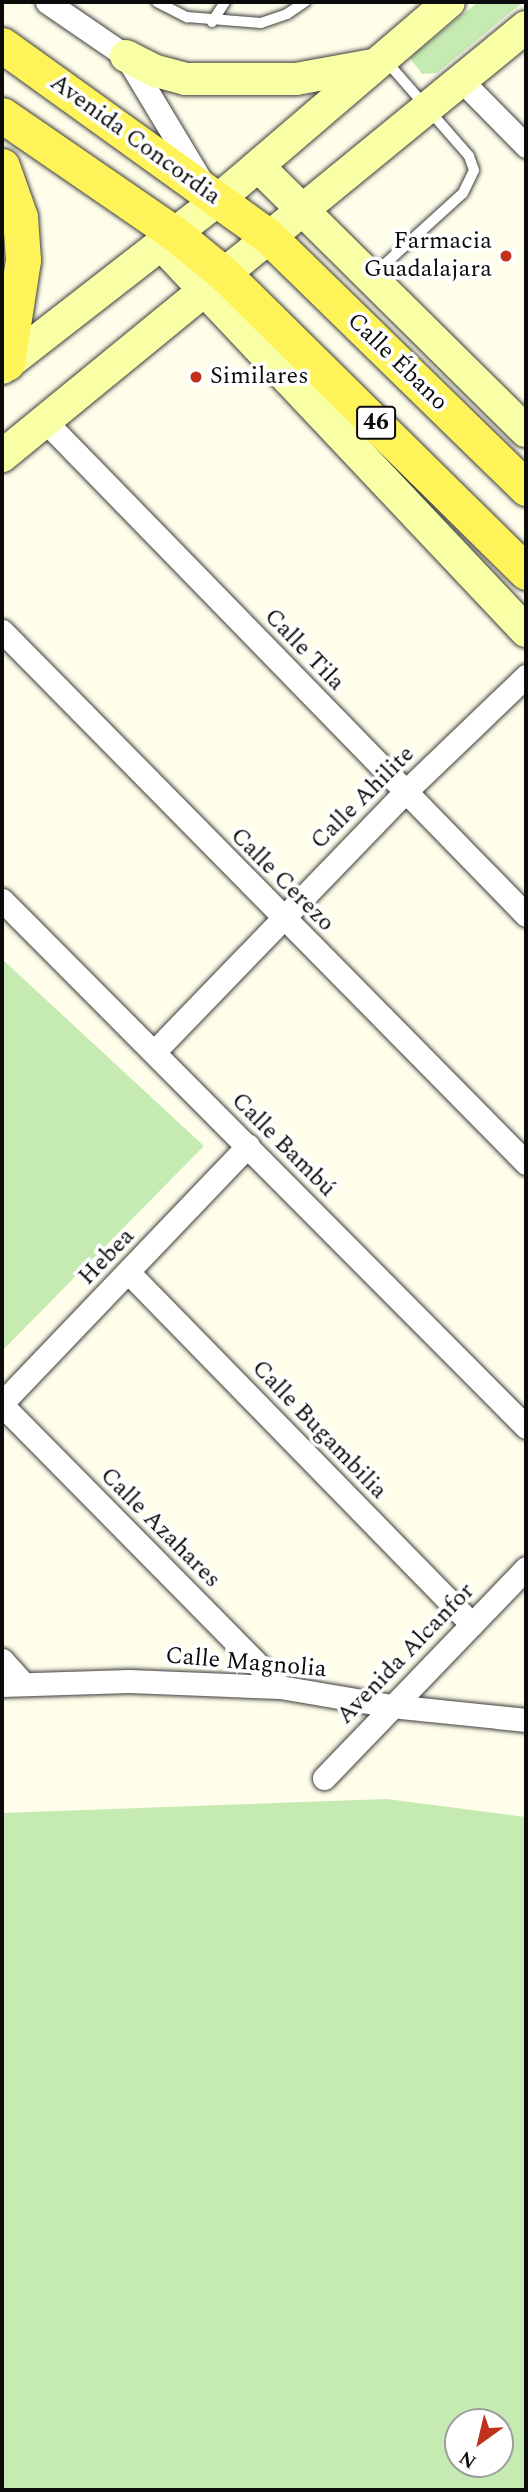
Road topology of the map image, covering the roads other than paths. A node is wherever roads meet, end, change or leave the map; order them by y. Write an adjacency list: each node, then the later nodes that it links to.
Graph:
1 (47, 2): 9 (street)
2 (157, 2): 6 (lane)
3 (226, 2): 6 (lane)
4 (305, 2): 6 (lane)
5 (449, 2): 10 (street)
6 (212, 22)
7 (526, 27): 11 (street)
8 (2, 45): 17 (main road, Avenida Concordia / 46)
9 (125, 56): 10 (street); 17 (street)
10 (379, 62): 12 (lane); 16 (street)
11 (461, 80): 12 (street); 14 (street)
12 (427, 108): 18 (street); 21 (lane)
13 (2, 115): 20 (main road, 46)
14 (526, 146)
15 (2, 166): 23 (main road)
16 (258, 166): 17 (street); 18 (street)
17 (211, 194): 19 (main road, Avenida Concordia / 46); 20 (street)
18 (303, 207): 19 (street); 21 (street)
19 (268, 236): 22 (street); 27 (main road, Calle Ébano / 46)
20 (168, 239): 22 (main road, 46); 23 (street)
21 (371, 276): 25 (street)
22 (215, 284): 24 (street); 28 (main road, 46); 30 (street)
23 (4, 365)
24 (45, 421): 26 (street); 32 (street, Calle Tila)
25 (526, 431)
26 (2, 456)
27 (526, 488)
28 (526, 572)
29 (2, 631): 35 (street, Calle Cerezo)
30 (526, 631)
31 (526, 677): 32 (street, Calle Ahilite)
32 (405, 792): 34 (street, Calle Tila); 35 (street, Calle Ahilite)
33 (6, 912): 36 (street, Calle Bambú)
34 (526, 915)
35 (282, 918): 36 (street, Calle Ahilite); 38 (street, Calle Cerezo)
36 (154, 1052): 37 (street, Calle Bambú)
37 (248, 1146): 39 (street, Hebea); 41 (street, Calle Bambú)
38 (526, 1163)
39 (129, 1273): 40 (street, Hebea); 43 (street, Calle Bugambilia)
40 (2, 1404): 46 (street, Calle Azahares)
41 (526, 1427)
42 (526, 1568): 43 (street, Avenida Alcanfor)
43 (472, 1624): 47 (street, Avenida Alcanfor)
44 (2, 1660): 45 (street)
45 (13, 1684): 46 (street, Calle Magnolia)
46 (280, 1687): 47 (street, Calle Magnolia)
47 (391, 1706): 48 (street, Calle Magnolia); 49 (street, Avenida Alcanfor)
48 (526, 1720)
49 (324, 1777)

